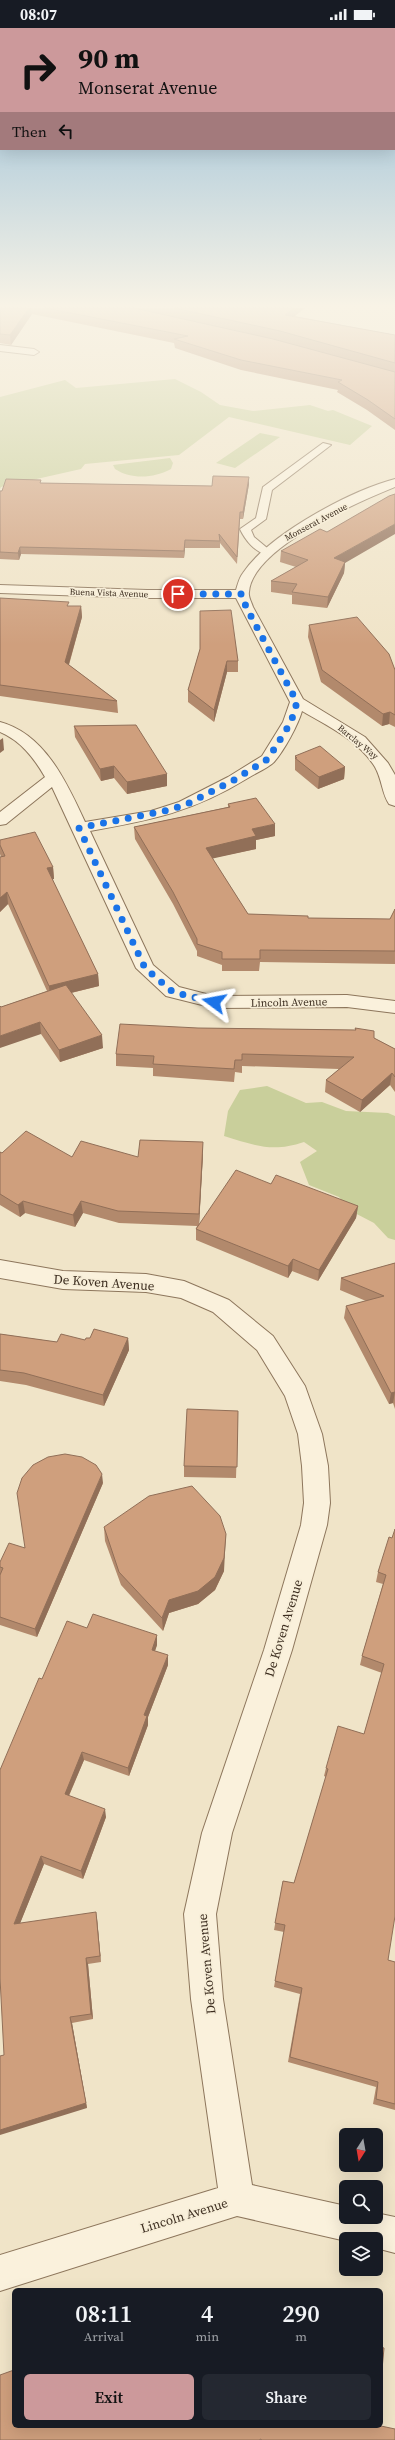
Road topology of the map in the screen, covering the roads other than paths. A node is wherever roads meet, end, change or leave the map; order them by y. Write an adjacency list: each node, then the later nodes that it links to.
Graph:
1 (326, 445): 3 (lane)
2 (395, 483): 3 (street, Monserat Avenue)
3 (267, 552): 5 (street, Monserat Avenue)
4 (0, 589): 5 (street, Buena Vista Avenue)
5 (242, 594): 6 (street)
6 (297, 702): 9 (street, Barclay Way); 11 (street)
7 (0, 727): 8 (street, Lincoln Avenue)
8 (54, 778): 10 (street); 11 (street, Lincoln Avenue)
9 (395, 801)
10 (0, 820)
11 (79, 828): 12 (street, Lincoln Avenue)
12 (395, 1007)
13 (0, 1269): 14 (street, De Koven Avenue)
14 (237, 2199): 15 (street, Lincoln Avenue); 16 (street, Lincoln Avenue)
15 (395, 2235)
16 (0, 2273)

